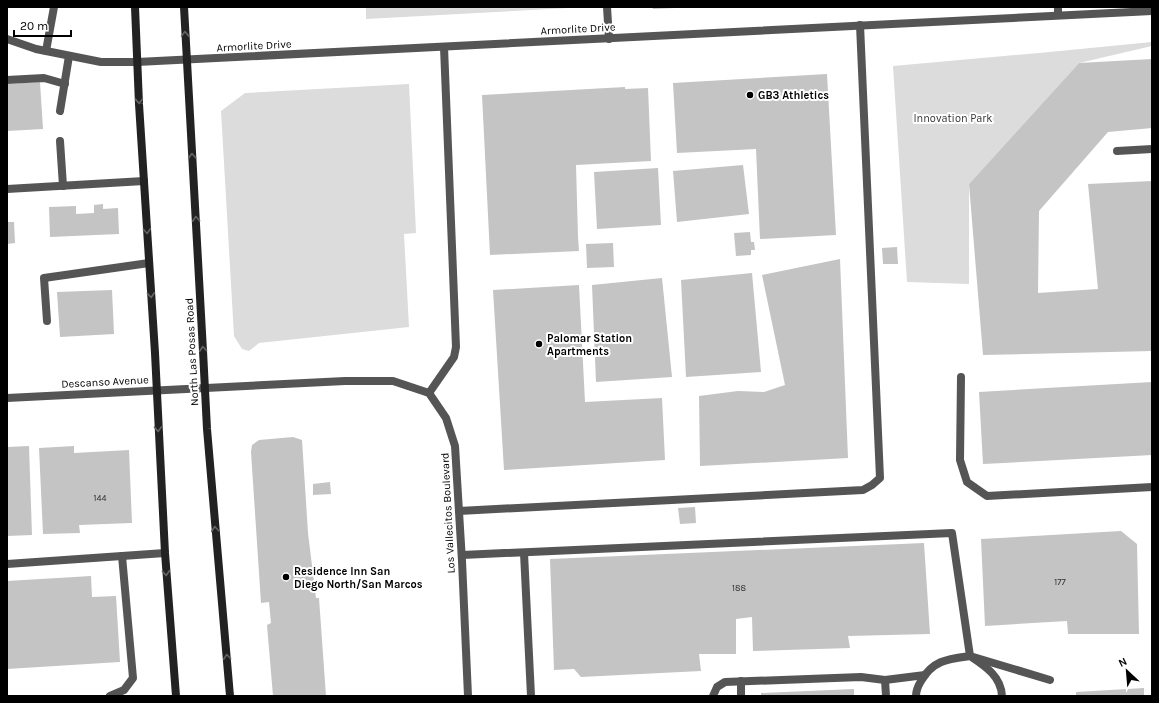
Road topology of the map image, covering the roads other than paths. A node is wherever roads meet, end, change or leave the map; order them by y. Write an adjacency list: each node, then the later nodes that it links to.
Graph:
1 (54, 7): 11 (street)
2 (135, 7): 14 (main road)
3 (184, 7): 13 (main road, North Las Posas Road, one-way to 3)
4 (607, 7): 9 (street)
5 (1147, 9): 6 (street, Armorlite Drive)
6 (1058, 11): 7 (street, Armorlite Drive)
7 (860, 26): 9 (street, Armorlite Drive); 32 (street)
8 (7, 39): 11 (street, Armorlite Drive)
9 (609, 39): 10 (street, Armorlite Drive)
10 (444, 47): 13 (street, Armorlite Drive); 29 (street)
11 (46, 51): 12 (street, Armorlite Drive)
12 (70, 56): 14 (street, Armorlite Drive); 16 (street)
13 (186, 60): 14 (street, Armorlite Drive); 27 (main road, North Las Posas Road, one-way to 13)
14 (137, 62): 21 (main road, one-way to 21)
15 (7, 80): 16 (street)
16 (65, 84): 17 (street)
17 (60, 111)
18 (60, 141): 22 (street)
19 (1152, 149): 20 (street)
20 (1117, 151)
21 (144, 181): 22 (street); 24 (main road, one-way to 24)
22 (63, 186): 23 (street)
23 (7, 189)
24 (149, 263): 25 (street); 28 (main road, one-way to 28)
25 (47, 321)
26 (961, 376): 31 (street)
27 (205, 388): 28 (street, Descanso Avenue); 29 (street); 45 (main road, North Las Posas Road, one-way to 27)
28 (156, 390): 30 (street, Descanso Avenue); 33 (main road, one-way to 33)
29 (429, 393): 32 (street, Los Vallecitos Boulevard)
30 (7, 398)
31 (1152, 487)
32 (459, 511): 35 (street, Los Vallecitos Boulevard)
33 (165, 553): 36 (street); 44 (main road, one-way to 44)
34 (524, 553): 35 (street); 38 (street); 47 (street)
35 (462, 555): 46 (street, Los Vallecitos Boulevard)
36 (122, 556): 37 (street); 43 (street)
37 (7, 564)
38 (970, 656): 39 (street); 41 (street); 52 (street)
39 (924, 676): 40 (street); 51 (street)
40 (885, 680): 42 (street); 50 (street)
41 (1050, 680)
42 (741, 682): 48 (street); 49 (street)
43 (110, 696)
44 (176, 696)
45 (230, 696)
46 (468, 696)
47 (531, 696)
48 (713, 696)
49 (741, 696)
50 (886, 696)
51 (916, 696)
52 (1002, 696)

